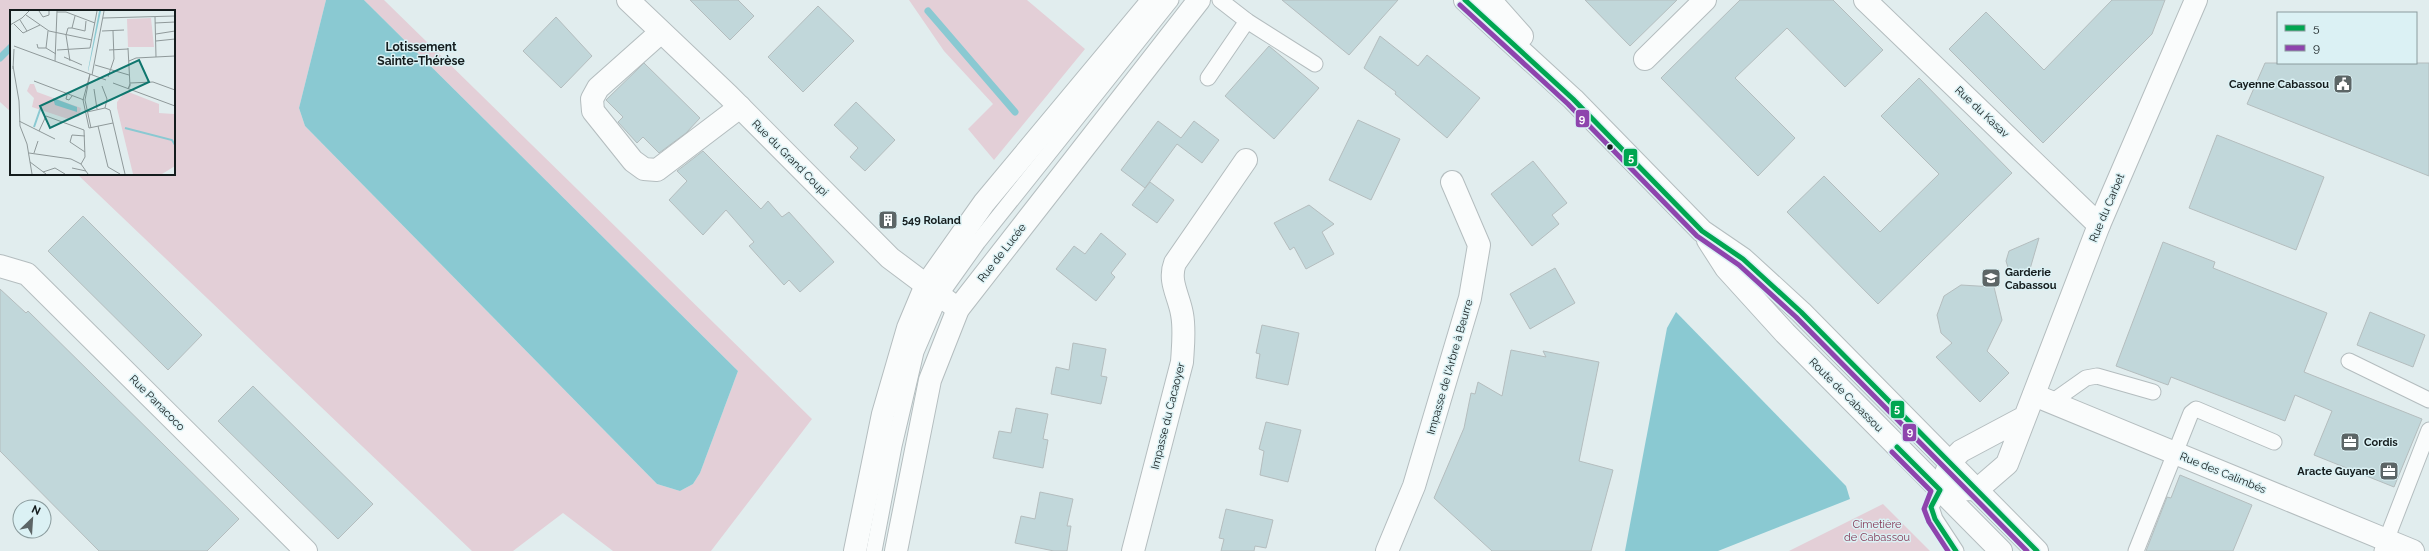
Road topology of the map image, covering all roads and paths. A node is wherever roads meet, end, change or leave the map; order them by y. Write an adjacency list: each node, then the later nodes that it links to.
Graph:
1 (628, 0): 12 (street, Rue du Grand Coupi)
2 (1153, 0): 23 (street)
3 (1171, 0): 23 (lane)
4 (1200, 0): 24 (street, Rue de Lucée)
5 (1220, 0): 11 (lane)
6 (1465, 0): 16 (street, Route de Cabassou)
7 (1490, 0): 16 (street, Route de Cabassou)
8 (1705, 0): 13 (street)
9 (1865, 0): 20 (street, Rue du Kasav)
10 (2196, 0): 20 (street, Rue du Carbet)
11 (1247, 21): 14 (lane); 15 (lane)
12 (661, 32): 17 (street, Rue du Grand Coupi); 17 (street)
13 (1645, 59)
14 (1315, 64)
15 (1208, 78)
16 (1573, 99): 21 (street, Route de Cabassou)
17 (740, 107): 23 (street, Rue du Grand Coupi)
18 (1246, 160): 41 (street, Impasse du Cacaoyer)
19 (1452, 182): 42 (street, Impasse de l'Arbre à Beurre)
20 (2098, 225): 27 (street, Rue du Carbet)
21 (1702, 231): 33 (street, Route de Cabassou); 35 (street, Route de Cabassou)
22 (0, 266): 37 (street, Rue Panacoco)
23 (933, 290): 24 (street, Rue du Grand Coupi); 38 (street); 39 (lane)
24 (958, 309): 40 (street, Rue de Lucée)
25 (2349, 361): 28 (lane)
26 (2153, 392): 27 (lane)
27 (2043, 398): 29 (street, Rue du Carbet); 32 (street, Rue des Calimbés)
28 (2429, 400)
29 (2023, 418): 33 (street); 34 (street, Rue du Carbet)
30 (2429, 430): 36 (lane)
31 (2274, 442): 32 (lane)
32 (2175, 454): 36 (street, Rue des Calimbés); 46 (lane)
33 (1950, 462): 34 (street, Route de Cabassou); 35 (street)
34 (1978, 489): 35 (street); 45 (street, Route de Cabassou)
35 (1940, 490): 43 (lane); 44 (street, Route de Cabassou)
36 (2385, 546): 47 (street, Rue des Calimbés)
37 (306, 551)
38 (855, 551)
39 (874, 551)
40 (896, 551)
41 (1133, 551)
42 (1387, 551)
43 (1956, 551)
44 (2001, 551)
45 (2037, 551)
46 (2136, 551)
47 (2413, 551)

